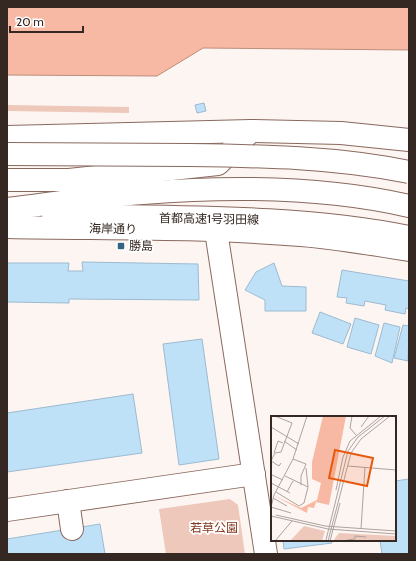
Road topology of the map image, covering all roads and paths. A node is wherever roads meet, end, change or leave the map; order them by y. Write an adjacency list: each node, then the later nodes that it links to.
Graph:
1 (251, 131): 2 (main road); 3 (main road); 6 (main road)
2 (7, 137)
3 (409, 140)
4 (7, 154): 5 (main road, bridge)
5 (409, 172)
6 (7, 180)
7 (409, 206): 8 (main road)
8 (7, 209)
9 (7, 214): 12 (main road, 首都高速1号羽田線)
10 (7, 227): 11 (main road, 海岸通り)
11 (216, 231): 13 (main road, 海岸通り); 14 (main road)
12 (409, 237)
13 (409, 250)
14 (254, 474): 15 (main road); 18 (main road)
15 (68, 501): 16 (main road); 17 (main road)
16 (7, 510)
17 (72, 529)
18 (266, 554)

